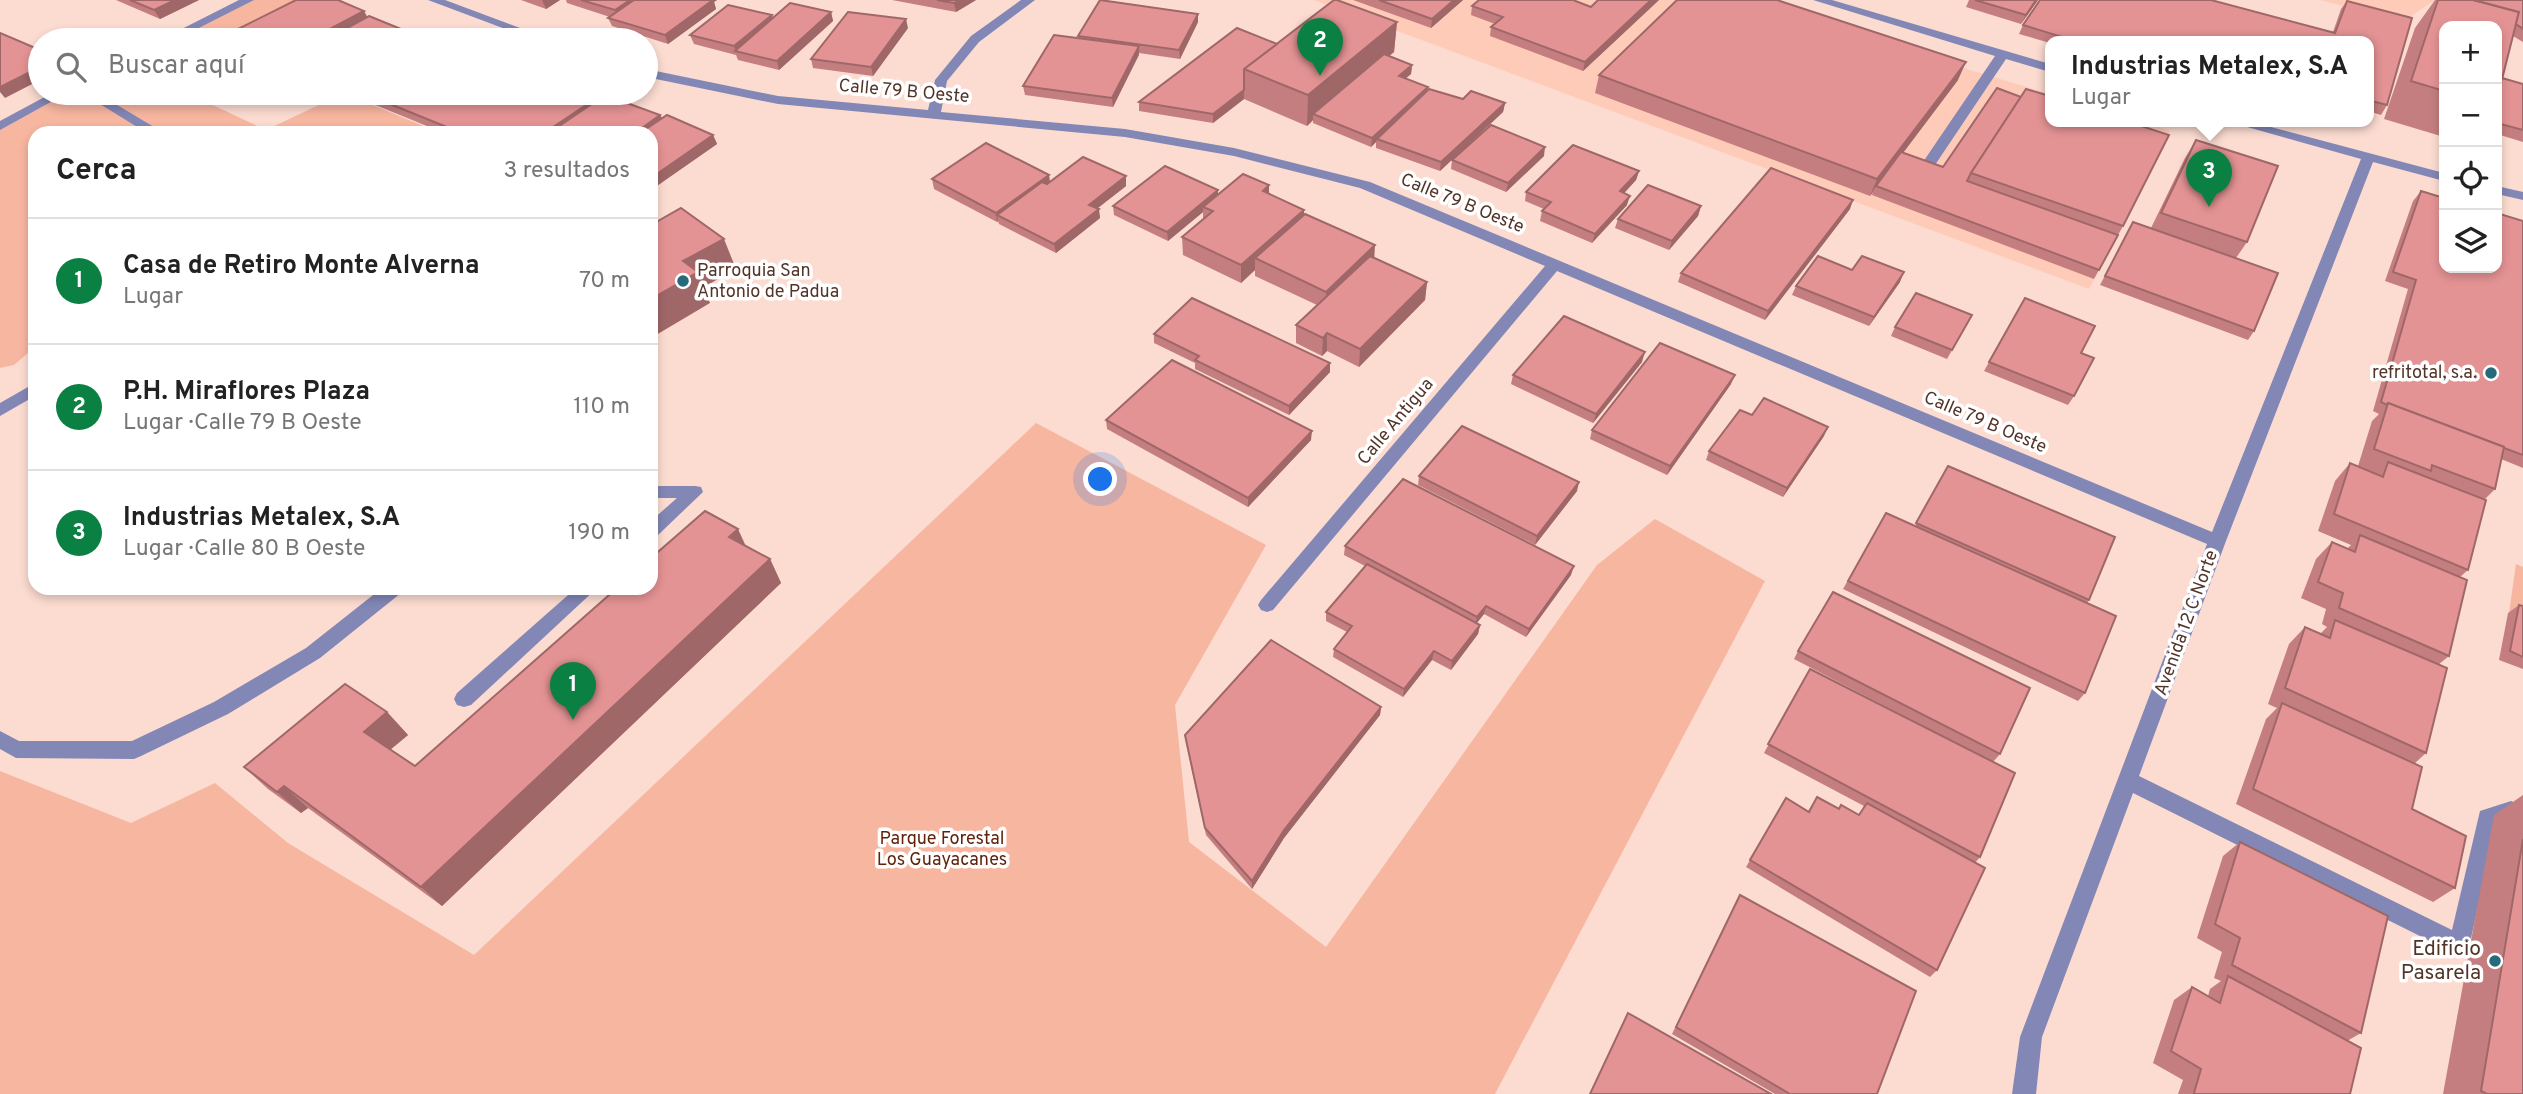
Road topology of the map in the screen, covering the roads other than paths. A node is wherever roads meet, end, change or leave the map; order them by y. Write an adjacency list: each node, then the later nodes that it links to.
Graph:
1 (248, 0): 5 (street)
2 (434, 0): 6 (street)
3 (1029, 0): 12 (street)
4 (1819, 0): 7 (street)
5 (191, 28)
6 (512, 28)
7 (2003, 54): 8 (street); 17 (street)
8 (2045, 67)
9 (658, 75): 12 (street, Calle 79 B Oeste)
10 (39, 105): 13 (street)
11 (109, 105): 14 (street)
12 (934, 113): 21 (street, Calle 79 B Oeste)
13 (0, 126)
14 (145, 126)
15 (2254, 127): 16 (street)
16 (2368, 158): 18 (street); 26 (street, Avenida 12 C Norte)
17 (1930, 162)
18 (2439, 176)
19 (2502, 191): 20 (street)
20 (2523, 196)
21 (1555, 263): 26 (street, Calle 79 B Oeste); 29 (street, Calle Antigua)
22 (28, 393): 23 (street)
23 (0, 410)
24 (658, 492): 25 (street)
25 (658, 525)
26 (2217, 541): 32 (street, Avenida 12 C Norte)
27 (386, 595): 31 (street)
28 (580, 595): 30 (street)
29 (1267, 605)
30 (464, 699)
31 (0, 739)
32 (2129, 781): 33 (street); 34 (street, Avenida 12 C Norte)
33 (2523, 816)
34 (2024, 1094)

